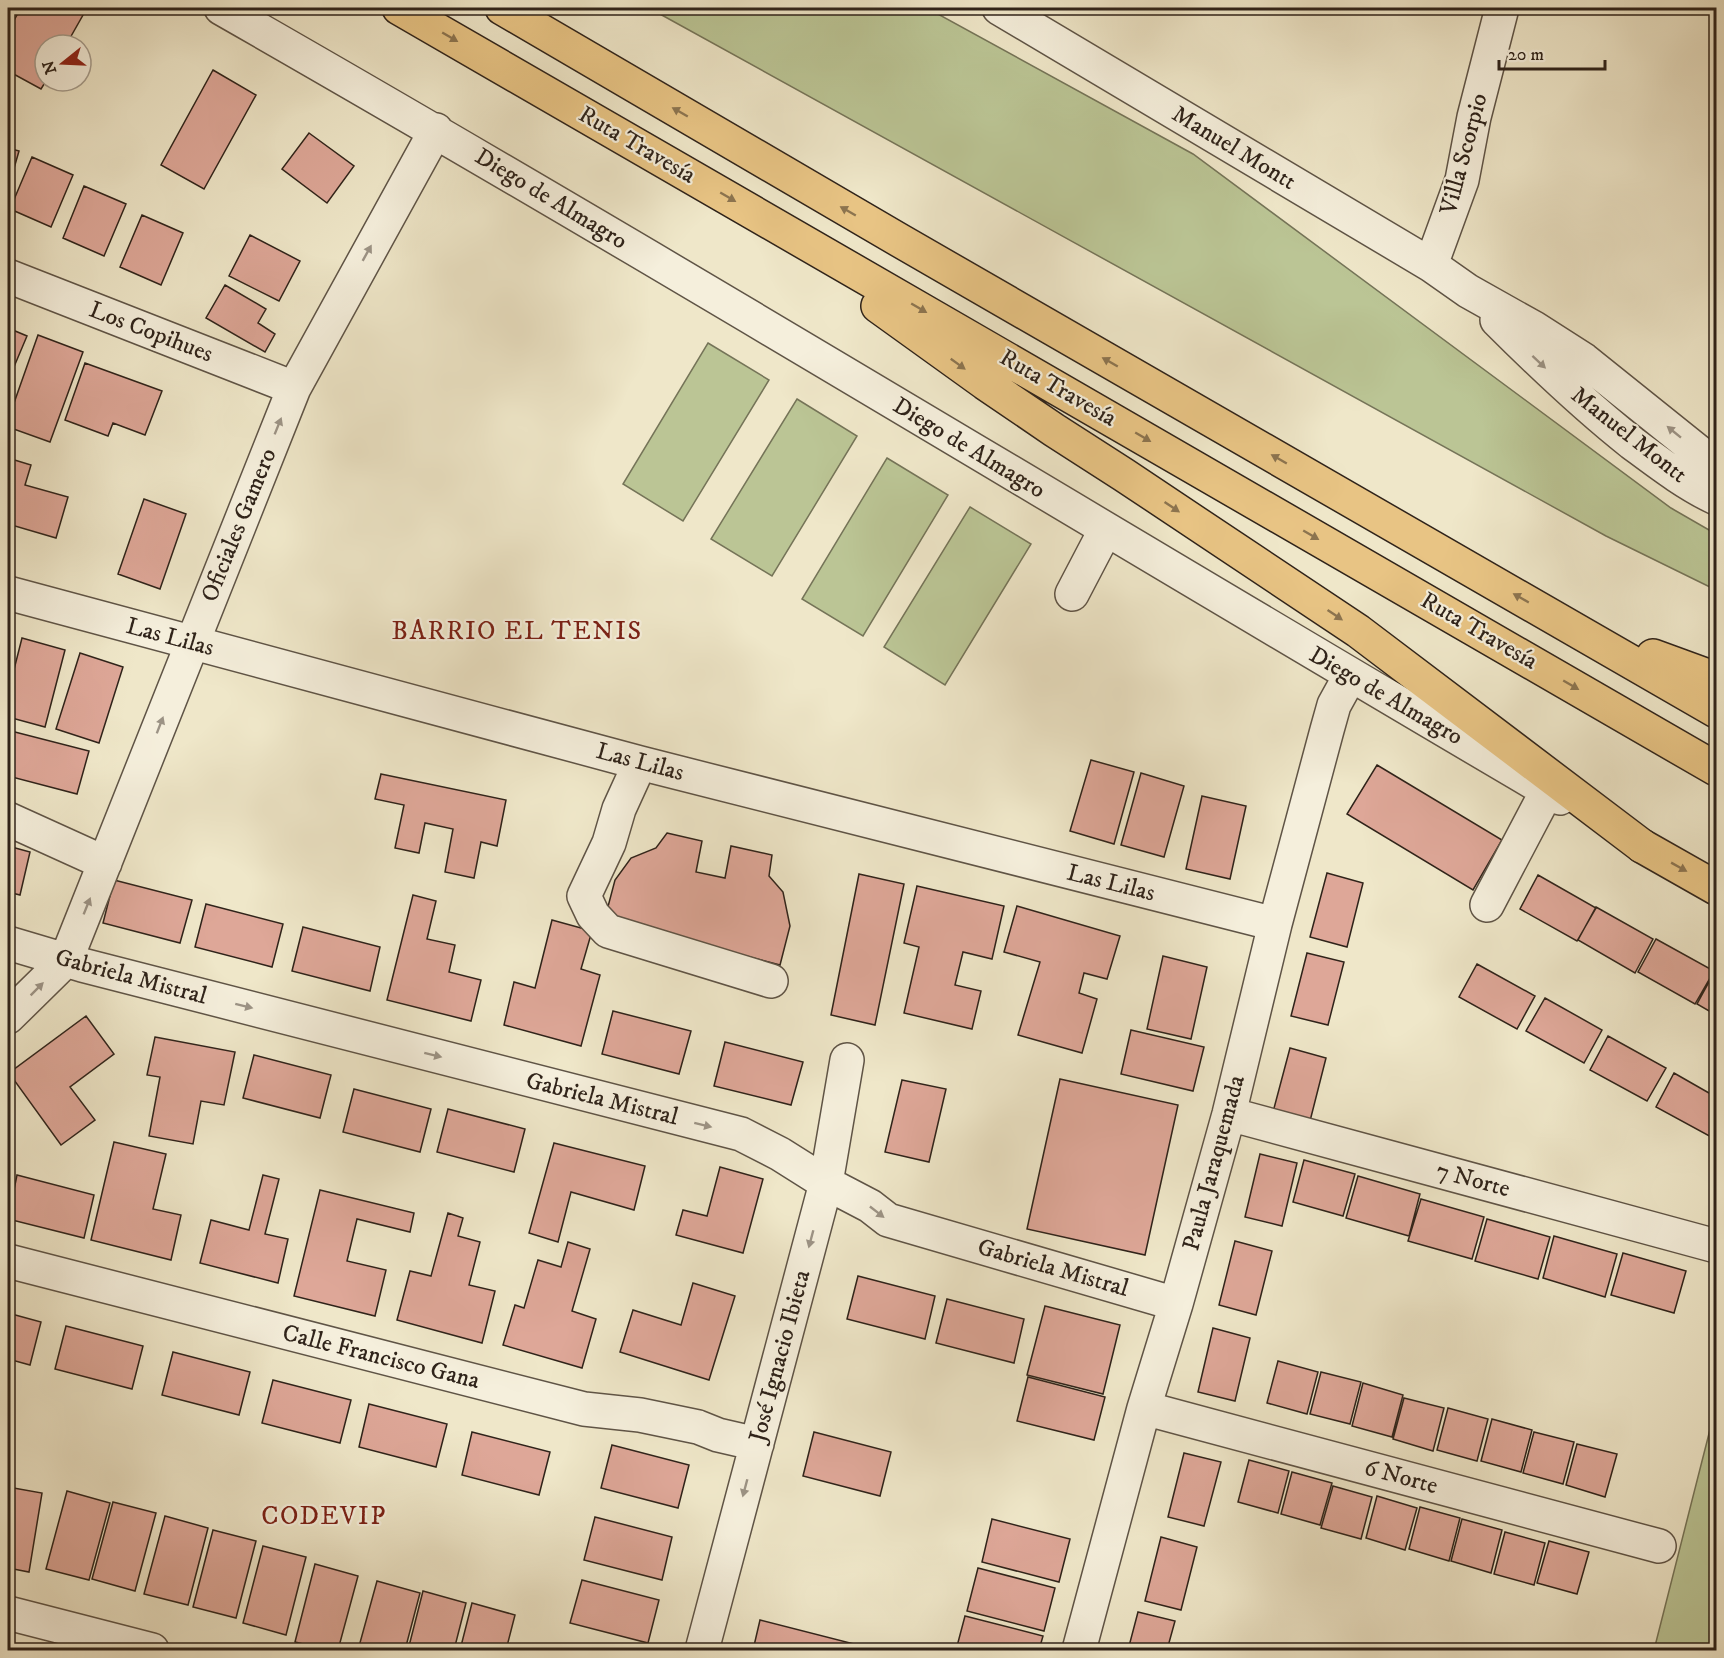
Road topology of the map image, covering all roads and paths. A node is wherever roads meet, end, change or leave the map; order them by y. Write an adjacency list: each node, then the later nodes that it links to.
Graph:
1 (221, 8): 6 (street, Diego de Almagro)
2 (399, 8): 7 (main road, Ruta Travesía, one-way to 7)
3 (502, 8): 17 (main road, Ruta Travesía, one-way to 3)
4 (999, 8): 8 (street, Manuel Montt)
5 (1502, 8): 8 (street, Villa Scorpio)
6 (436, 130): 11 (street, Oficiales Gamero, one-way to 6); 14 (street, Diego de Almagro)
7 (778, 226): 23 (main road, Ruta Travesía, one-way to 23); 26 (main road, one-way to 26)
8 (1431, 265): 10 (street, Manuel Montt)
9 (8, 276): 11 (street, Los Copihues)
10 (1468, 291): 12 (street, Manuel Montt, one-way to 10); 13 (street, Manuel Montt, one-way to 13)
11 (294, 388): 18 (street, Oficiales Gamero, one-way to 11)
12 (1716, 466)
13 (1716, 498)
14 (1106, 529): 16 (street); 19 (street, Diego de Almagro)
15 (8, 593): 18 (street, Las Lilas)
16 (1072, 594)
17 (1572, 627): 20 (main road); 21 (main road, Ruta Travesía)
18 (192, 643): 22 (street, Las Lilas); 27 (street, Oficiales Gamero, one-way to 18)
19 (1350, 676): 24 (street, Diego de Almagro); 30 (street, Paula Jaraquemada)
20 (1716, 679)
21 (1716, 711)
22 (640, 763): 30 (street, Las Lilas); 33 (street)
23 (1716, 769)
24 (1547, 790): 26 (street, Diego de Almagro); 29 (street)
25 (8, 819): 27 (street)
26 (1642, 846): 28 (main road, Diego de Almagro, one-way to 28)
27 (105, 863): 32 (street, Oficiales Gamero, one-way to 27)
28 (1716, 888)
29 (1487, 905)
30 (1275, 924): 36 (street, Paula Jaraquemada)
31 (8, 943): 32 (street, Gabriela Mistral)
32 (66, 960): 34 (street, Oficiales Gamero, one-way to 32); 37 (street, Gabriela Mistral, one-way to 37)
33 (771, 981)
34 (8, 1017)
35 (847, 1060): 37 (street, José Ignacio Ibieta)
36 (1229, 1114): 38 (street, 7 Norte); 40 (street, Paula Jaraquemada)
37 (826, 1183): 40 (street, Gabriela Mistral, one-way to 40); 42 (street, José Ignacio Ibieta, one-way to 42)
38 (1716, 1246)
39 (8, 1261): 42 (street, Calle Francisco Gana)
40 (1176, 1304): 41 (street, Paula Jaraquemada)
41 (1144, 1408): 43 (street, 6 Norte); 47 (street, Paula Jaraquemada)
42 (757, 1444): 46 (street, José Ignacio Ibieta, one-way to 46)
43 (1659, 1546)
44 (8, 1613): 45 (street)
45 (152, 1650)
46 (702, 1650)
47 (1079, 1650)

